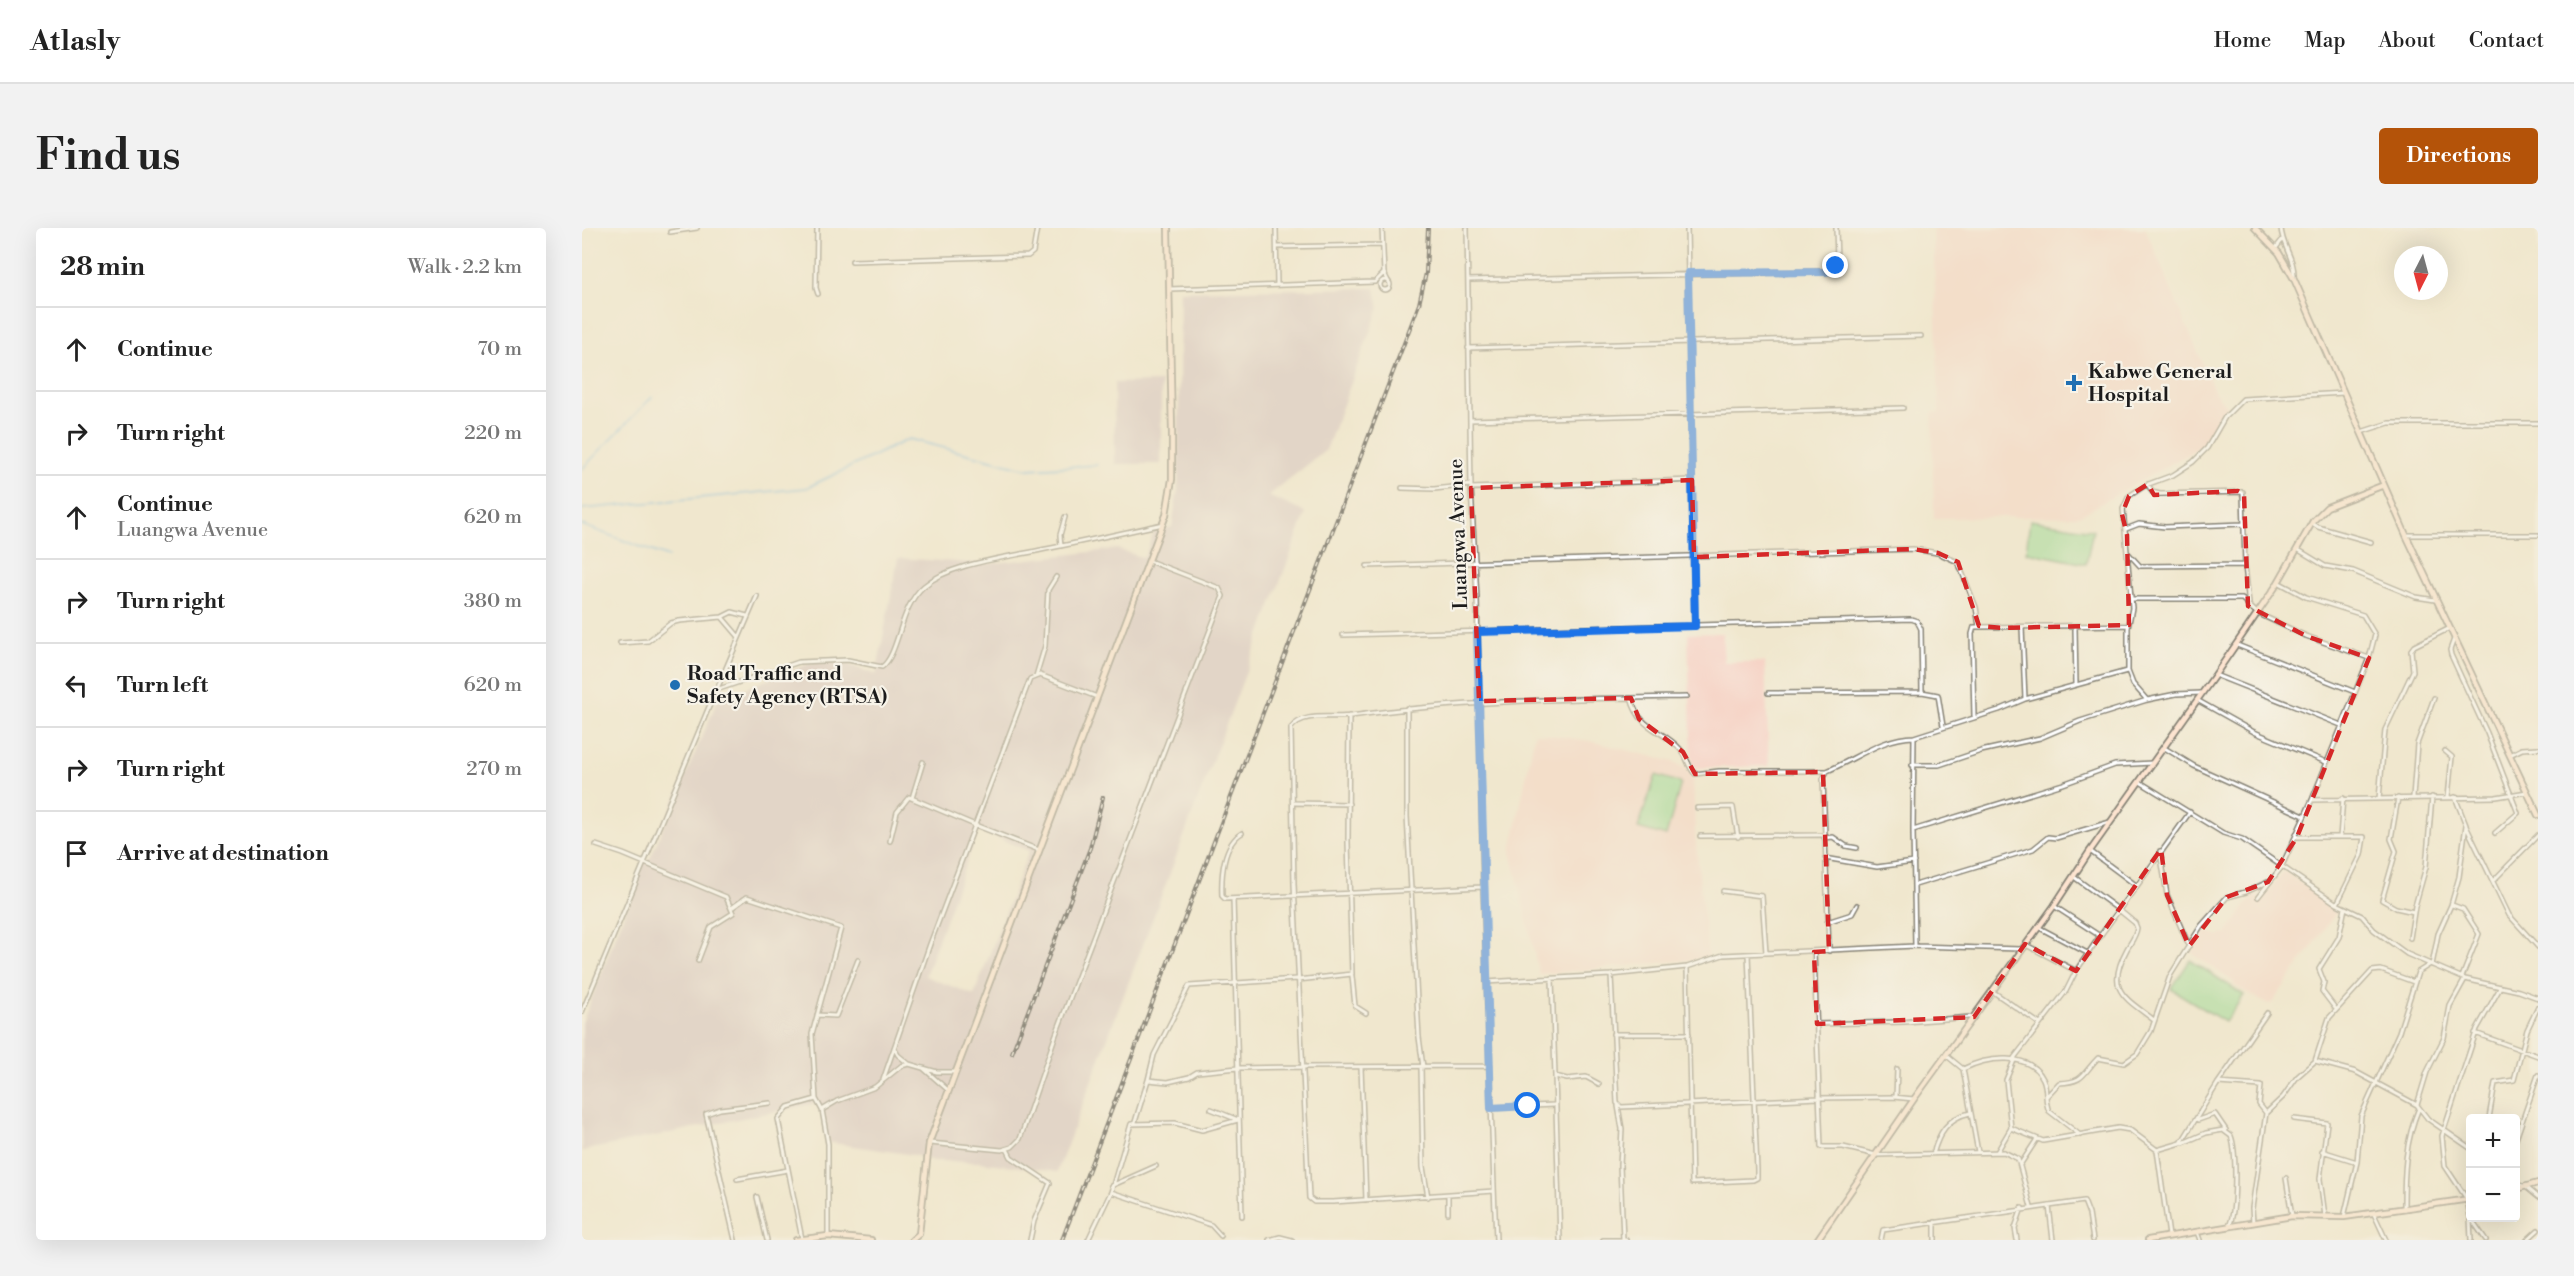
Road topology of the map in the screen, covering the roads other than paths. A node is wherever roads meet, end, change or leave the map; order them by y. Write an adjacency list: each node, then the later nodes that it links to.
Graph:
1 (697, 228): 12 (street)
2 (817, 228): 26 (street)
3 (1036, 228): 17 (street)
4 (1168, 228): 25 (street)
5 (1276, 228): 15 (street)
6 (1382, 228): 14 (street)
7 (1467, 228): 21 (street, Luangwa Avenue)
8 (1687, 228): 18 (street)
9 (1836, 228): 18 (street)
10 (2255, 228): 16 (street)
11 (2281, 228): 13 (street)
12 (670, 232)
13 (2283, 239): 16 (street); 20 (street)
14 (1382, 244): 15 (street); 19 (street)
15 (1277, 247): 24 (street)
16 (2276, 249): 20 (street)
17 (852, 261)
18 (1688, 273): 21 (street); 28 (street)
19 (1383, 275): 22 (street); 23 (street)
20 (2294, 279): 30 (street)
21 (1468, 280): 29 (street, Luangwa Avenue)
22 (1388, 281): 23 (street); 23 (street)
23 (1378, 284): 24 (street)
24 (1277, 285): 25 (street)
25 (1169, 289): 43 (street)
26 (818, 294)
27 (1922, 336): 28 (street)
28 (1690, 344): 29 (street); 32 (street)
29 (1468, 348): 33 (street, Luangwa Avenue)
30 (2344, 393): 35 (street); 37 (street)
31 (1904, 408): 32 (street)
32 (1690, 414): 33 (street); 36 (street)
33 (1470, 420): 39 (street, Luangwa Avenue)
34 (2538, 423): 35 (street)
35 (2361, 432): 38 (street)
36 (1692, 480): 39 (street); 52 (street)
37 (2148, 484): 44 (street); 45 (street)
38 (2384, 485): 42 (street); 46 (street)
39 (1471, 487): 40 (street); 54 (street, Luangwa Avenue)
40 (1402, 488)
41 (1065, 517): 49 (street)
42 (2312, 523): 48 (street); 50 (street)
43 (1163, 524): 49 (street); 53 (street)
44 (2243, 524): 45 (street); 55 (street)
45 (2125, 529): 51 (street)
46 (2406, 535): 47 (street); 61 (street)
47 (2538, 535)
48 (2372, 542)
49 (1061, 546): 83 (street)
50 (2297, 549): 58 (street); 61 (street)
51 (2127, 552): 55 (street); 60 (street)
52 (1694, 557): 54 (street); 67 (street); 68 (street)
53 (1149, 561): 88 (street); 271 (street)
54 (1475, 563): 56 (street); 72 (street, Luangwa Avenue)
55 (2245, 565): 62 (street)
56 (1367, 566)
57 (1056, 577): 81 (street)
58 (2278, 582): 63 (street); 78 (street)
59 (757, 597): 64 (street)
60 (2130, 599): 62 (street); 66 (street)
61 (2437, 600): 71 (street)
62 (2248, 605): 63 (street)
63 (2257, 613): 77 (street); 78 (street)
64 (747, 616): 65 (street); 74 (street)
65 (722, 617): 74 (street); 76 (street)
66 (2128, 625): 70 (street); 79 (street)
67 (1695, 626): 72 (street); 84 (street)
68 (1979, 626): 69 (street); 98 (street)
69 (2022, 627): 70 (street); 92 (street)
70 (2075, 627): 82 (street)
71 (2451, 627): 75 (street); 121 (street)
72 (1477, 632): 73 (street); 95 (street, Luangwa Avenue)
73 (1343, 635)
74 (739, 637): 83 (street)
75 (2455, 638): 105 (street); 117 (street)
76 (620, 643)
77 (2235, 644): 80 (street); 85 (street)
78 (2369, 658): 85 (street)
79 (2128, 671): 82 (street); 93 (street)
80 (2214, 675): 87 (street); 99 (street)
81 (1036, 676): 88 (street); 131 (street)
82 (2076, 685): 92 (street)
83 (716, 690): 149 (street)
84 (1922, 692): 86 (street); 100 (street)
85 (2355, 692): 99 (street)
86 (1768, 693)
87 (2202, 693): 93 (street); 94 (street)
88 (1097, 697): 145 (street)
89 (1687, 697): 90 (street)
90 (1631, 698): 95 (street); 110 (street)
91 (2434, 698): 113 (street)
92 (2025, 699): 98 (street)
93 (2147, 700): 109 (street)
94 (2197, 700): 102 (street); 107 (street)
95 (1479, 701): 96 (street); 157 (street, Luangwa Avenue)
96 (1407, 708): 97 (street); 158 (street)
97 (1349, 716): 123 (street); 124 (street)
98 (1974, 717): 100 (street)
99 (2341, 725): 107 (street)
100 (1943, 726): 101 (street)
101 (1914, 737): 109 (street); 110 (street)
102 (2163, 747): 108 (street); 129 (street)
103 (2538, 748): 105 (street)
104 (2445, 752): 115 (street)
105 (2510, 755): 112 (street)
106 (923, 762): 118 (street)
107 (2326, 762): 122 (street)
108 (2153, 763): 111 (street); 133 (street)
109 (1912, 765): 133 (street)
110 (1827, 771): 138 (street)
111 (2139, 782): 127 (street); 130 (street)
112 (2527, 792): 117 (street); 125 (street)
113 (2413, 797): 114 (street); 120 (street)
114 (2432, 797): 115 (street); 171 (street)
115 (2448, 797): 116 (street)
116 (2455, 797): 117 (street); 132 (street)
117 (2510, 797): 135 (street)
118 (912, 798): 131 (street); 142 (street)
119 (2343, 798): 121 (street); 122 (street); 141 (street)
120 (2398, 798): 121 (street); 171 (street)
121 (2379, 799)
122 (2312, 800): 129 (street)
123 (1294, 803): 124 (street); 161 (street)
124 (1349, 804): 160 (street)
125 (2536, 805): 128 (street)
126 (1697, 808): 139 (street)
127 (2190, 812): 147 (street); 151 (street)
128 (2538, 815)
129 (2304, 816): 140 (street)
130 (2112, 822): 146 (street); 155 (street)
131 (975, 825): 145 (street); 217 (street)
132 (2466, 825): 153 (street); 166 (street)
133 (1913, 830): 150 (street)
134 (1242, 833): 163 (street)
135 (2495, 833)
136 (2538, 835): 153 (street)
137 (1700, 836): 139 (street)
138 (1824, 836): 139 (street); 144 (street); 148 (street)
139 (1738, 837)
140 (2296, 837): 141 (street); 151 (street)
141 (2340, 837): 164 (street)
142 (890, 841)
143 (596, 846): 149 (street)
144 (1857, 848)
145 (1039, 850): 232 (street)
146 (2090, 851): 152 (street); 156 (street)
147 (2160, 851): 156 (street); 178 (street)
148 (1825, 858): 150 (street); 172 (street)
149 (644, 862): 168 (street); 204 (street)
150 (1914, 862): 155 (street)
151 (2281, 868): 154 (street); 164 (street)
152 (2073, 876): 167 (street); 170 (street)
153 (2493, 881): 179 (street)
154 (2268, 882): 162 (street); 178 (street)
155 (1914, 885): 177 (street)
156 (2137, 886): 170 (street)
157 (1483, 887): 158 (street); 196 (street, Luangwa Avenue)
158 (1412, 890): 160 (street); 228 (street)
159 (1723, 891): 183 (street)
160 (1350, 894): 161 (street); 191 (street)
161 (1294, 896): 163 (street); 195 (street)
162 (2258, 897)
163 (1233, 899): 198 (street)
164 (2337, 904): 169 (street)
165 (1857, 905): 172 (street)
166 (2451, 905): 188 (street); 194 (street)
167 (2054, 906): 173 (street); 174 (street)
168 (732, 907): 186 (street); 207 (street)
169 (2345, 908): 188 (street); 203 (street)
170 (2119, 910): 174 (street); 211 (street)
171 (2414, 912): 175 (street)
172 (1827, 922): 181 (street)
173 (2038, 927): 176 (street); 185 (street)
174 (2100, 936): 185 (street)
175 (2410, 938)
176 (2025, 944): 180 (street); 190 (street)
177 (1916, 946): 180 (street); 181 (street)
178 (2189, 946): 211 (street)
179 (2538, 947)
180 (2021, 950): 200 (street)
181 (1829, 951): 182 (street)
182 (1815, 952): 183 (street); 212 (street)
183 (1766, 953): 184 (street)
184 (1748, 954): 189 (street); 246 (street)
185 (2088, 954): 190 (street)
186 (698, 960)
187 (858, 960): 207 (street)
188 (2431, 965): 194 (street); 197 (street)
189 (1687, 967): 192 (street); 216 (street)
190 (2076, 971): 213 (street)
191 (1352, 974): 195 (street); 206 (street)
192 (1611, 975): 193 (street); 215 (street)
193 (1552, 978): 196 (street); 233 (street)
194 (2463, 978): 199 (street); 251 (street)
195 (1298, 980): 198 (street); 226 (street)
196 (1486, 982): 224 (street, Luangwa Avenue)
197 (2414, 982): 203 (street); 239 (street)
198 (1236, 983): 229 (street); 236 (street)
199 (2500, 988): 201 (street); 214 (street)
200 (1992, 991): 208 (street); 213 (street)
201 (2538, 999)
202 (2538, 1007): 209 (street)
203 (2335, 1008): 222 (street)
204 (582, 1012)
205 (2267, 1013): 237 (street)
206 (1366, 1014)
207 (817, 1015): 244 (street)
208 (1974, 1017): 212 (street); 219 (street)
209 (2532, 1018): 210 (street); 218 (street)
210 (2538, 1020)
211 (2155, 1021): 242 (street)
212 (1817, 1024): 243 (street)
213 (2040, 1025): 221 (street)
214 (2475, 1033): 218 (street); 265 (street)
215 (1613, 1034): 216 (street); 250 (street)
216 (1689, 1034): 247 (street)
217 (894, 1046): 223 (street); 235 (street)
218 (2522, 1052): 220 (street); 257 (street)
219 (1947, 1056): 231 (street); 245 (street)
220 (2538, 1056)
221 (2014, 1058): 231 (street); 242 (street); 263 (street)
222 (2315, 1061): 239 (street); 256 (street)
223 (909, 1064): 225 (street); 235 (street)
224 (1490, 1066): 228 (street); 252 (street, Luangwa Avenue)
225 (922, 1067): 232 (street); 240 (street)
226 (1302, 1067): 227 (street); 229 (street); 297 (street)
227 (1361, 1067): 228 (street); 297 (street)
228 (1422, 1067): 294 (street)
229 (1238, 1068): 236 (street); 259 (street)
230 (1898, 1068): 241 (street)
231 (1963, 1070): 255 (street)
232 (955, 1072): 240 (street)
233 (1555, 1074): 238 (street); 249 (street)
234 (2538, 1075): 262 (street)
235 (883, 1080): 254 (street)
236 (1148, 1080): 261 (street)
237 (2218, 1083): 256 (street); 260 (street)
238 (1599, 1084)
239 (2376, 1084): 251 (street); 278 (street)
240 (948, 1091): 268 (street)
241 (1896, 1097): 243 (street); 245 (street)
242 (2046, 1097): 266 (street)
243 (1819, 1098): 246 (street); 277 (street)
244 (816, 1099): 254 (street); 281 (street)
245 (1914, 1099): 277 (street)
246 (1755, 1100): 247 (street); 247 (street)
247 (1690, 1103): 250 (street)
248 (770, 1104): 319 (street)
249 (1554, 1105): 252 (street); 329 (street)
250 (1618, 1106): 331 (street)
251 (2418, 1106): 265 (street); 301 (street)
252 (1491, 1108): 289 (street, Luangwa Avenue)
253 (1211, 1109): 259 (street)
254 (822, 1110): 315 (street)
255 (1970, 1113): 274 (street); 276 (street)
256 (2266, 1113): 311 (street)
257 (2490, 1114)
258 (2294, 1119): 273 (street)
259 (1238, 1120): 261 (street); 304 (street)
260 (2197, 1121): 264 (street); 269 (street)
261 (1135, 1122): 286 (street)
262 (2520, 1127)
263 (2011, 1128): 267 (street); 275 (street)
264 (2226, 1130): 269 (street); 312 (street)
265 (2446, 1131): 270 (street); 292 (street)
266 (2080, 1135): 267 (street); 272 (street)
267 (2037, 1139): 279 (street)
268 (929, 1143): 271 (street); 323 (street)
269 (2181, 1143): 272 (street)
270 (2466, 1145)
271 (1007, 1149): 324 (street)
272 (2157, 1149): 317 (street)
273 (2321, 1151): 278 (street); 306 (street)
274 (1977, 1152): 275 (street); 276 (street)
275 (1997, 1152): 279 (street)
276 (1933, 1154): 277 (street)
277 (1876, 1155): 332 (street)
278 (2357, 1162): 307 (street)
279 (2020, 1165): 299 (street)
280 (1156, 1166): 286 (street)
281 (788, 1170): 283 (street); 321 (street)
282 (2286, 1178): 305 (street)
283 (737, 1179)
284 (2538, 1183): 287 (street)
285 (2520, 1185): 287 (street)
286 (1111, 1186): 290 (street)
287 (2526, 1187): 288 (street); 295 (street)
288 (2520, 1188)
289 (1494, 1191): 291 (street); 328 (street, Luangwa Avenue)
290 (1111, 1192): 316 (street); 325 (street)
291 (1448, 1195): 294 (street); 302 (street)
292 (2466, 1195)
293 (757, 1197): 320 (street)
294 (1428, 1197): 297 (street)
295 (2538, 1197)
296 (2466, 1199): 301 (street)
297 (1366, 1200)
298 (2049, 1205): 299 (street); 336 (street); 337 (street)
299 (2031, 1207): 300 (street)
300 (2022, 1208): 308 (street); 335 (street)
301 (2404, 1209): 303 (street)
302 (1448, 1213)
303 (2374, 1214): 307 (street); 340 (street)
304 (1242, 1216)
305 (2292, 1216): 306 (street); 311 (street)
306 (2325, 1216): 307 (street)
307 (2344, 1217)
308 (1935, 1222): 333 (street); 334 (street)
309 (2470, 1222): 341 (street)
310 (2473, 1222): 342 (street)
311 (2254, 1224): 312 (street)
312 (2229, 1226): 314 (street)
313 (2538, 1230): 343 (street)
314 (2197, 1232): 317 (street); 339 (street)
315 (828, 1236): 318 (street); 321 (street)
316 (1221, 1236)
317 (2169, 1236): 338 (street)
318 (842, 1239): 322 (street)
319 (735, 1240)
320 (767, 1240)
321 (799, 1240)
322 (871, 1240)
323 (912, 1240)
324 (1030, 1240)
325 (1088, 1240)
326 (1269, 1240): 327 (street)
327 (1292, 1240)
328 (1496, 1240)
329 (1560, 1240)
330 (1604, 1240): 331 (street)
331 (1624, 1240)
332 (1816, 1240)
333 (1881, 1240)
334 (1935, 1240)
335 (2017, 1240)
336 (2053, 1240)
337 (2093, 1240)
338 (2148, 1240)
339 (2200, 1240)
340 (2386, 1240)
341 (2471, 1240)
342 (2486, 1240)
343 (2527, 1240)

